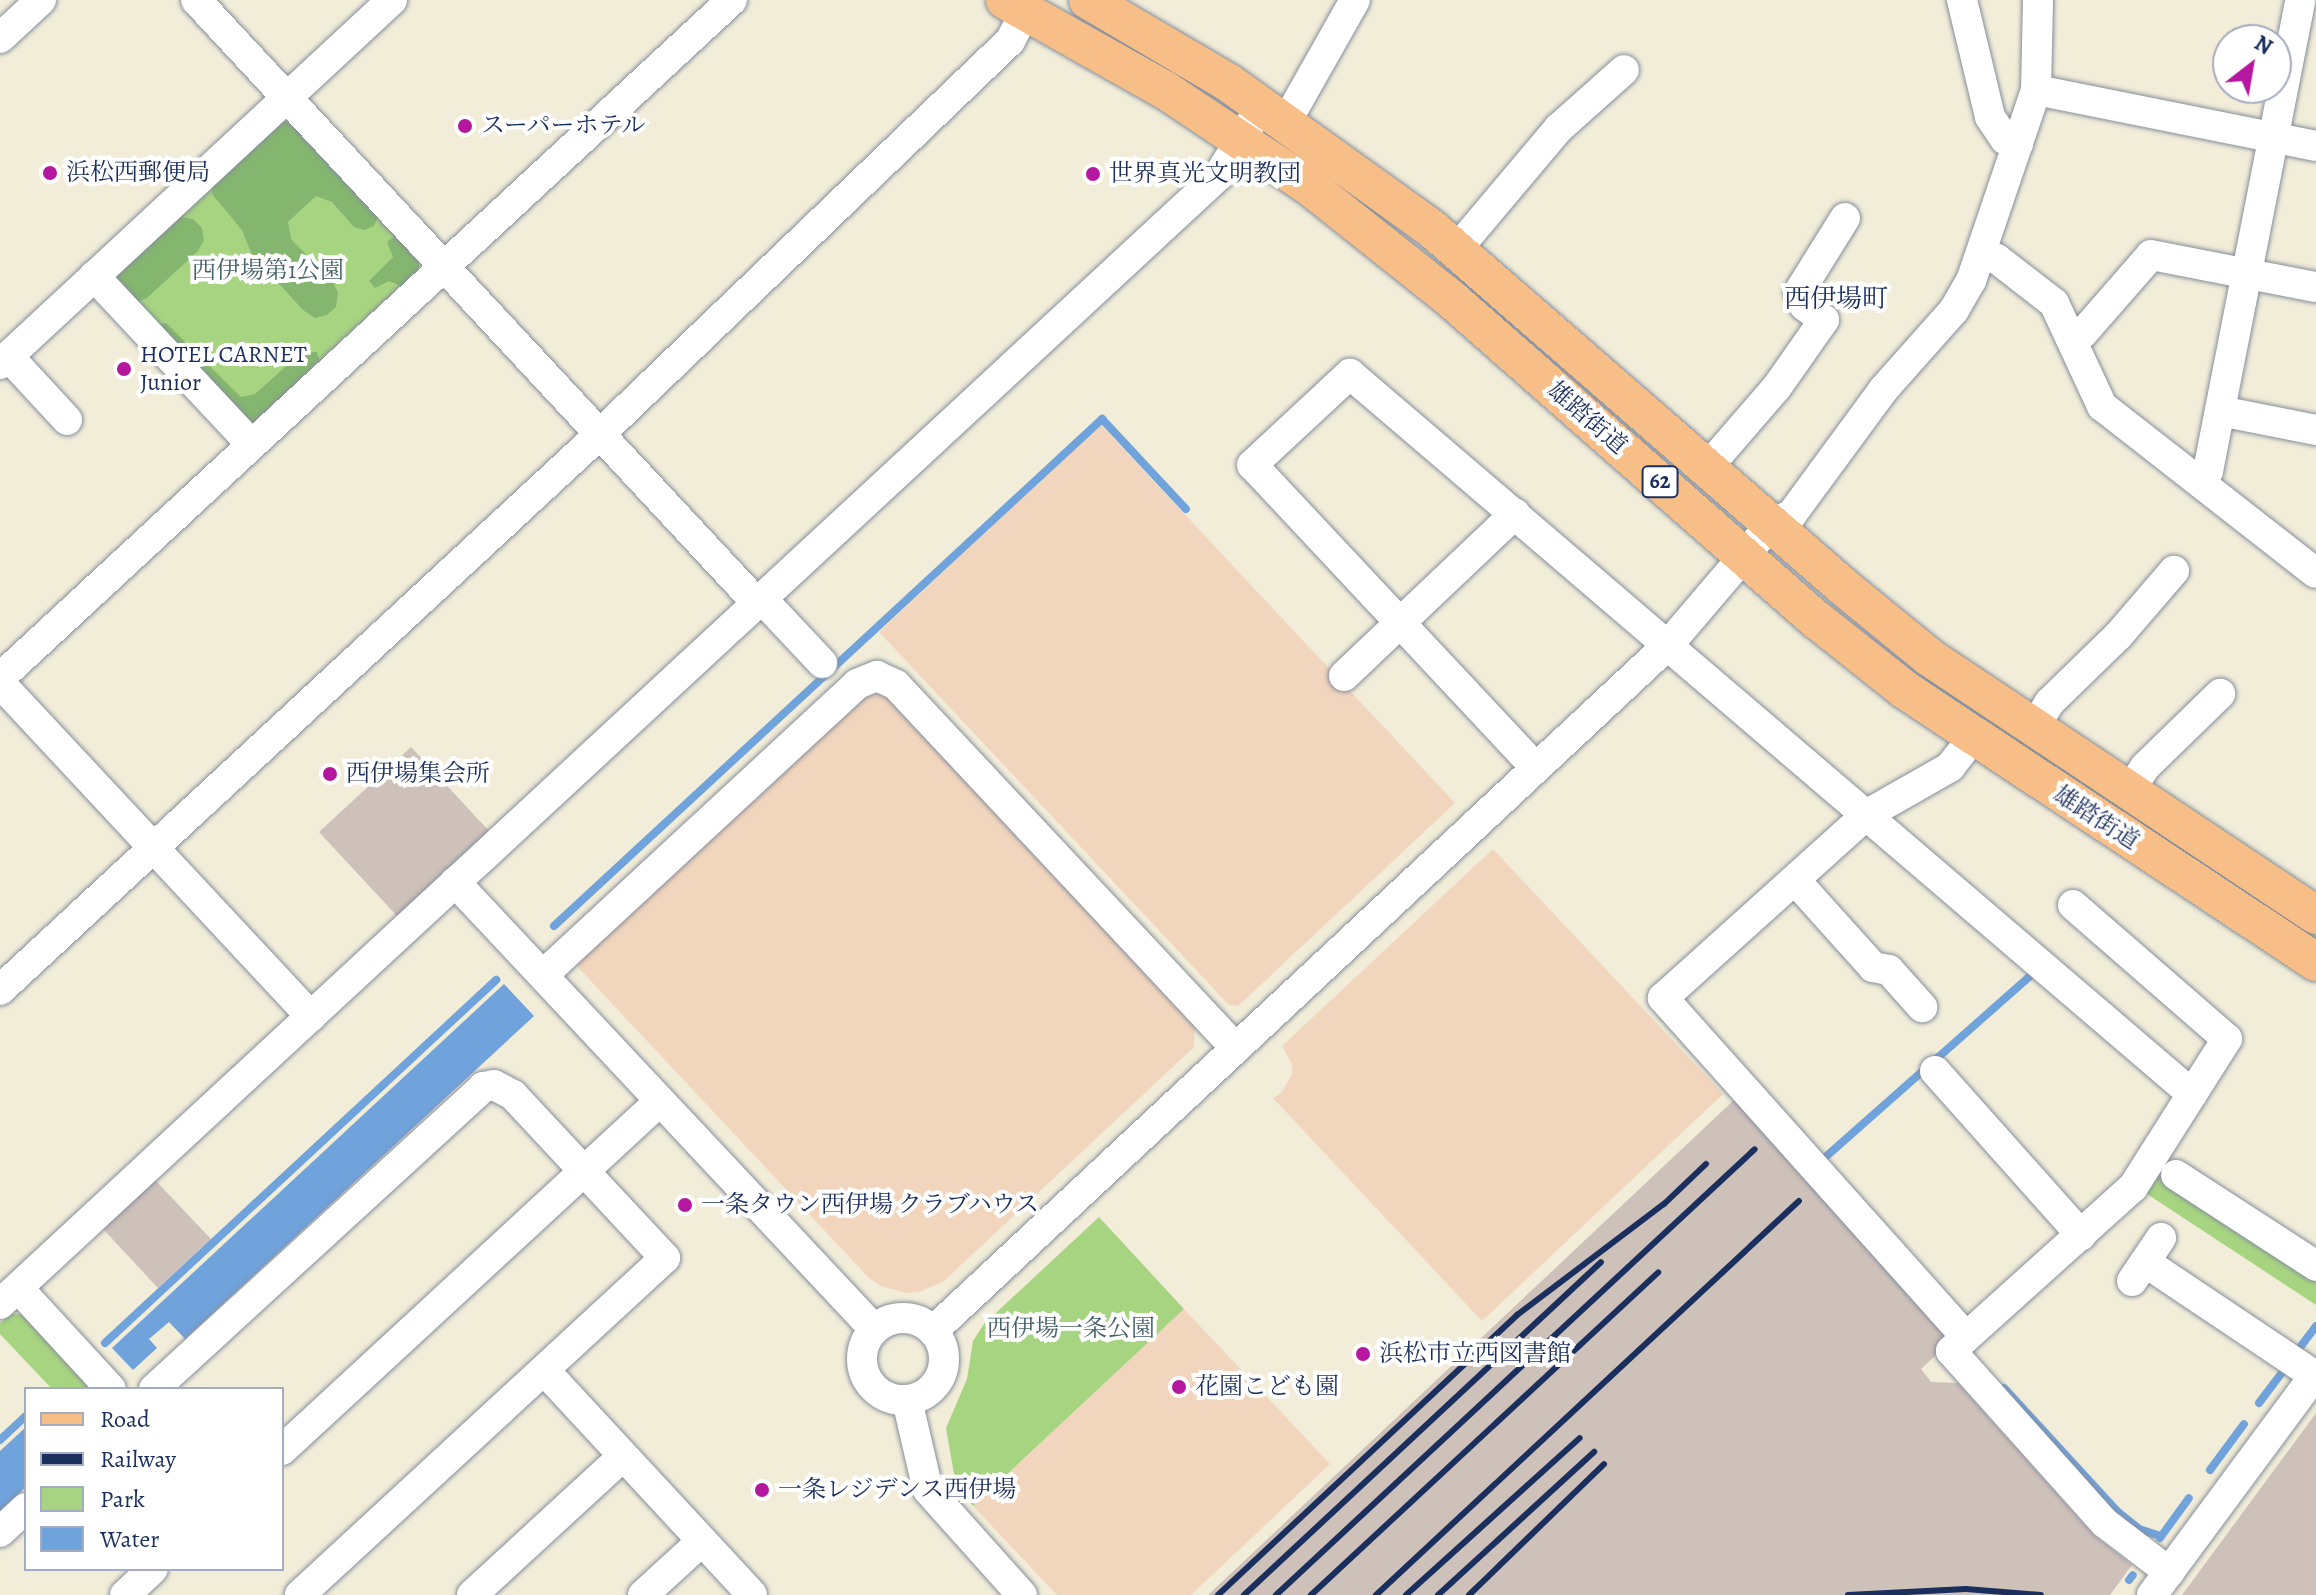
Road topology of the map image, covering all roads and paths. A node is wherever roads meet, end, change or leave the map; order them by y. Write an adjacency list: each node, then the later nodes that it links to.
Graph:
1 (41, 0): 11 (street)
2 (196, 0): 14 (street)
3 (392, 0): 14 (street)
4 (732, 0): 23 (street)
5 (1088, 0): 15 (main road, 雄踏街道 / 62)
6 (1355, 0): 15 (street)
7 (1962, 0): 18 (street)
8 (2038, 0): 13 (street)
9 (2300, 0): 16 (street)
10 (1016, 5): 17 (main road, 雄踏街道 / 62); 32 (street)
11 (0, 38)
12 (1624, 70): 21 (street)
13 (2036, 90): 16 (street); 18 (street)
14 (287, 98): 23 (street); 25 (street)
15 (1274, 114): 17 (street); 21 (main road, 雄踏街道 / 62)
16 (2273, 137): 19 (street); 24 (street)
17 (1241, 139): 38 (main road, 雄踏街道 / 62); 41 (street)
18 (2018, 144): 22 (street)
19 (2316, 146)
20 (1845, 218): 34 (street)
21 (1457, 249): 34 (main road, 雄踏街道 / 62)
22 (1982, 253): 27 (street); 37 (street)
23 (444, 267): 32 (street); 33 (street)
24 (2247, 274): 26 (street); 27 (street); 29 (street)
25 (94, 276): 28 (street); 33 (street)
26 (2316, 287)
27 (2071, 339): 35 (street)
28 (4, 360): 30 (street)
29 (2220, 411): 31 (street); 35 (street)
30 (67, 420)
31 (2316, 430)
32 (600, 434): 41 (street); 53 (street)
33 (252, 445): 46 (street)
34 (1707, 468): 37 (main road, 雄踏街道 / 62)
35 (2200, 482): 40 (street)
36 (1515, 514): 42 (street); 42 (street); 43 (street)
37 (1771, 524): 38 (street); 48 (main road, 雄踏街道 / 62)
38 (1743, 555): 43 (street); 49 (main road, 雄踏街道 / 62)
39 (2174, 571): 48 (street)
40 (2316, 573)
41 (759, 601): 44 (street); 55 (street)
42 (1400, 623): 45 (street); 50 (street)
43 (1669, 644): 50 (street); 52 (street)
44 (822, 663)
45 (1344, 676)
46 (0, 681): 53 (street)
47 (2220, 694): 51 (street)
48 (2033, 729): 51 (main road, 雄踏街道 / 62)
49 (1973, 738): 52 (street); 58 (main road, 雄踏街道 / 62)
50 (1536, 768): 63 (street)
51 (2129, 791): 57 (main road, 雄踏街道 / 62)
52 (1866, 815): 54 (street); 65 (street)
53 (154, 848): 60 (street); 62 (street)
54 (1795, 880): 61 (street); 75 (street)
55 (455, 882): 59 (street); 62 (street)
56 (2073, 905): 65 (street)
57 (2316, 915)
58 (2316, 962)
59 (543, 975): 63 (street); 66 (street)
60 (0, 990)
61 (1922, 1007)
62 (311, 1016): 72 (street)
63 (1236, 1048): 74 (street)
64 (1935, 1071): 69 (street)
65 (2192, 1094): 69 (street)
66 (660, 1101): 67 (street); 73 (street)
67 (584, 1171): 76 (street); 79 (street); 81 (street)
68 (2176, 1175): 71 (street)
69 (2081, 1235): 75 (street)
70 (2146, 1261): 77 (street)
71 (2316, 1266)
72 (9, 1296): 78 (street)
73 (874, 1329): 74 (street); 80 (street)
74 (933, 1331): 80 (street)
75 (1966, 1337): 87 (street)
76 (544, 1370): 82 (street); 90 (street)
77 (2315, 1374): 87 (street)
78 (109, 1387)
79 (156, 1387)
80 (907, 1400): 88 (street)
81 (284, 1448)
82 (623, 1456): 85 (street); 91 (street)
83 (24, 1510): 84 (street)
84 (0, 1532)
85 (702, 1541): 92 (street); 93 (street)
86 (151, 1571): 89 (street)
87 (2161, 1584)
88 (1004, 1589)
89 (125, 1595)
90 (300, 1595)
91 (472, 1595)
92 (643, 1595)
93 (752, 1595)

